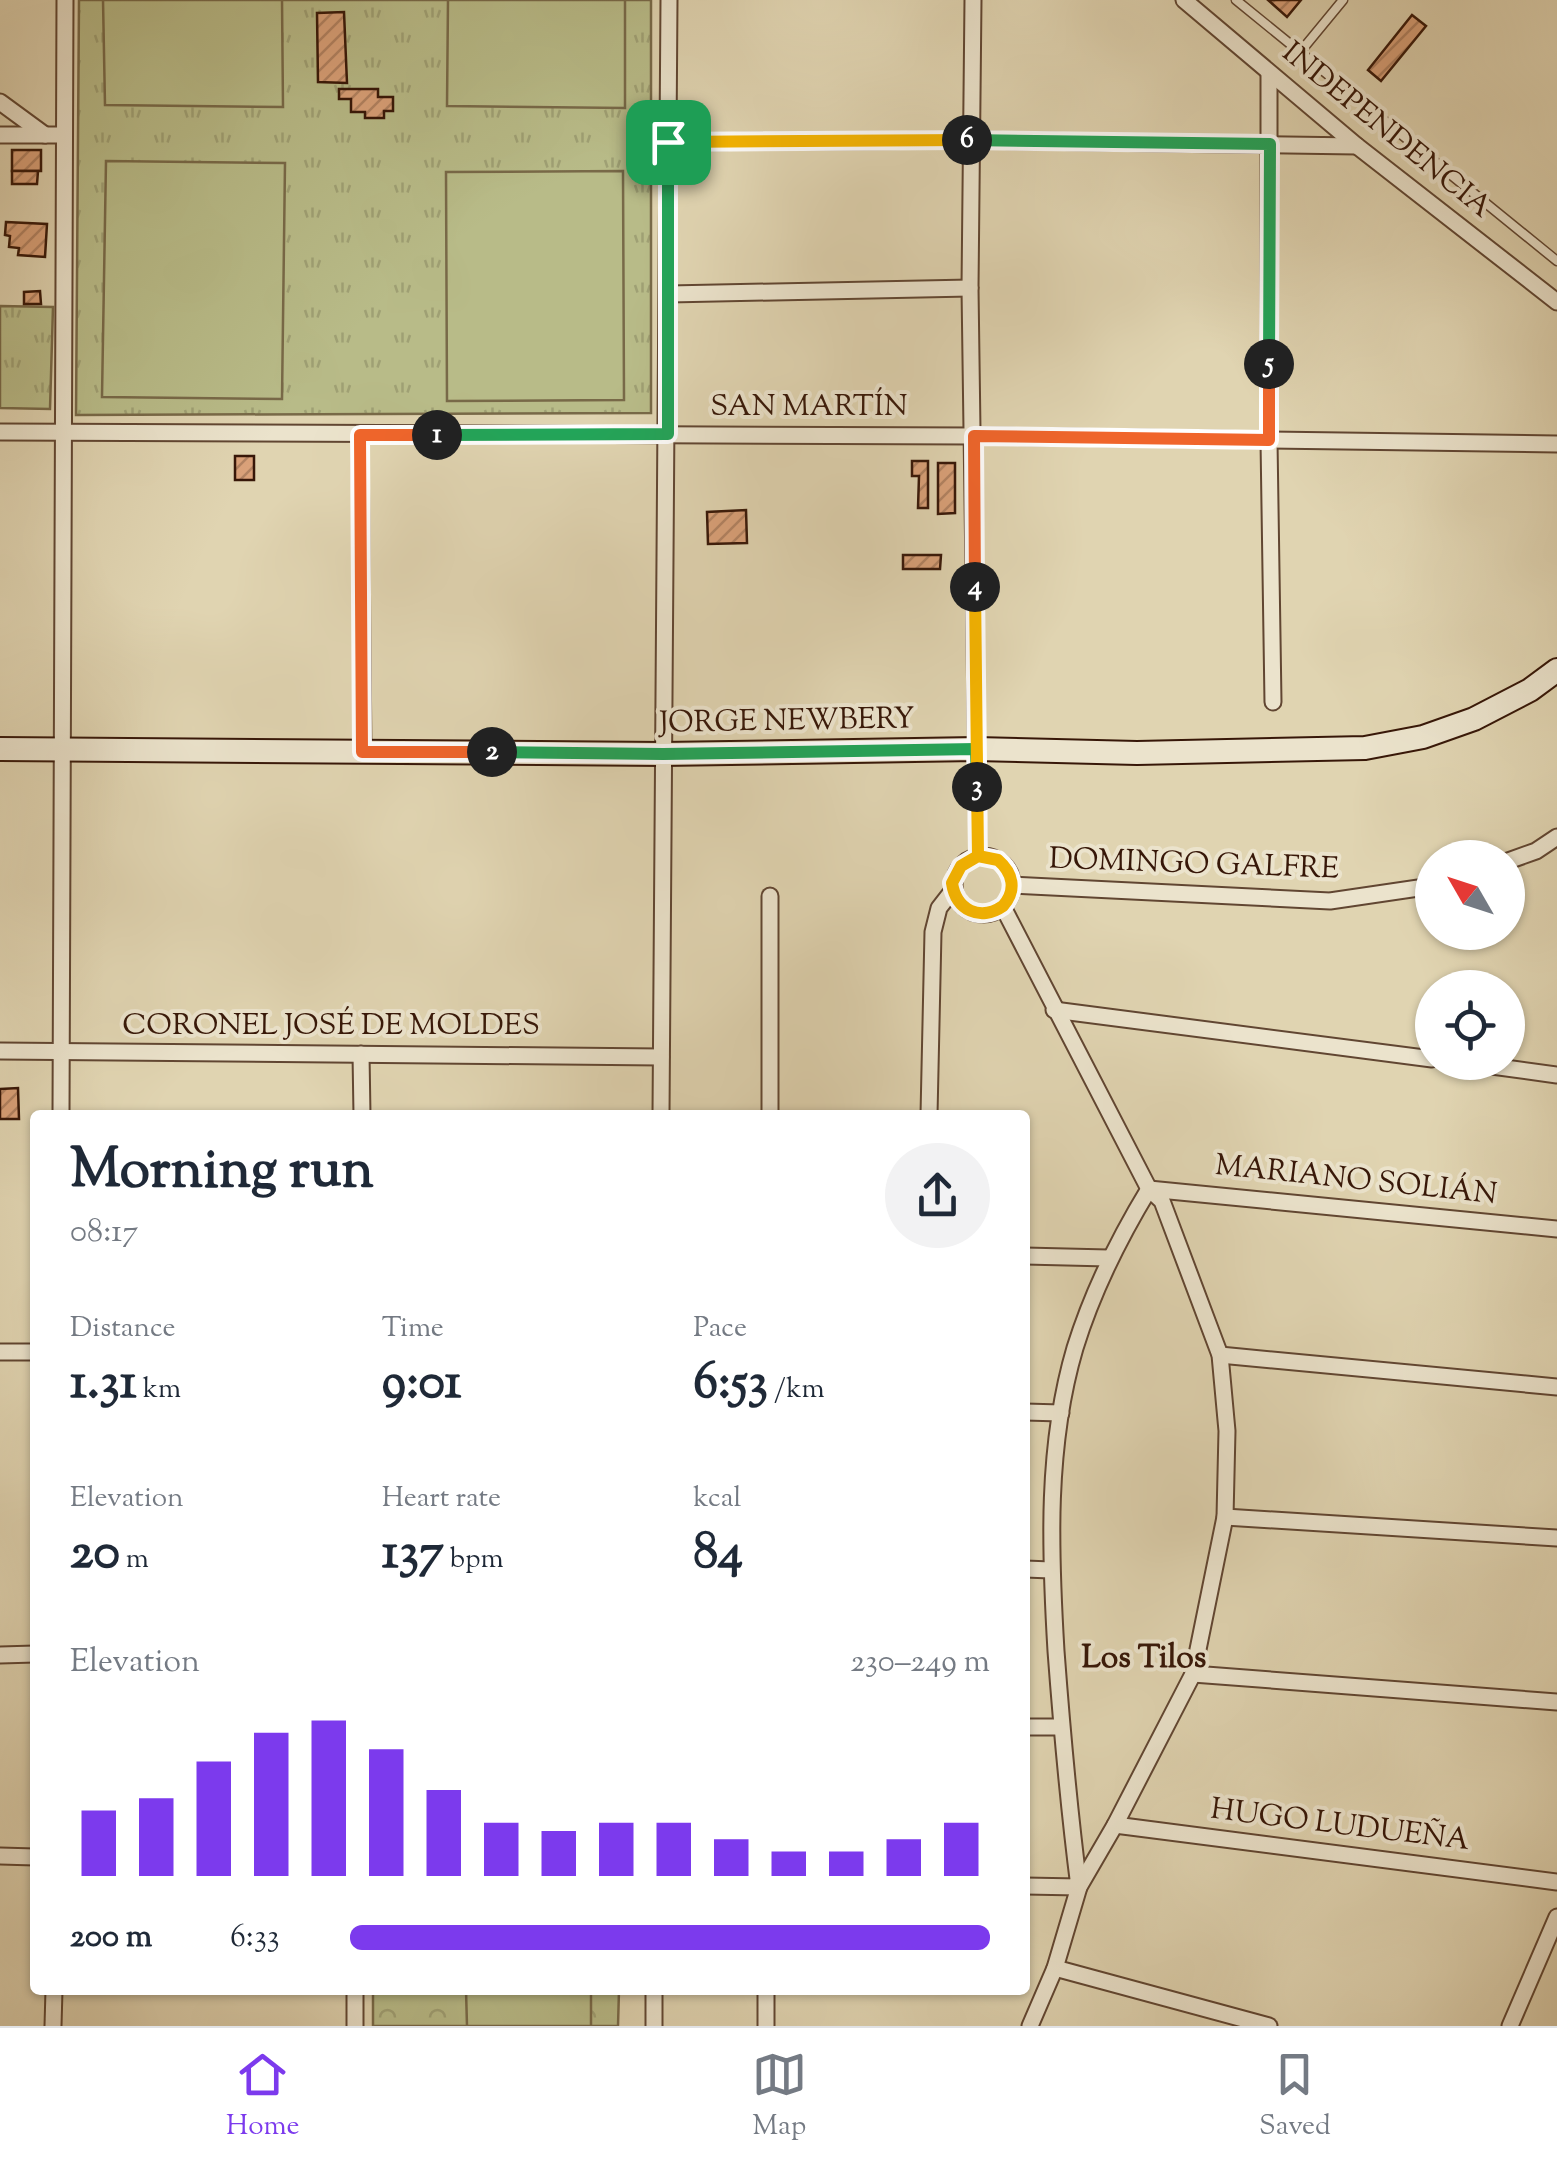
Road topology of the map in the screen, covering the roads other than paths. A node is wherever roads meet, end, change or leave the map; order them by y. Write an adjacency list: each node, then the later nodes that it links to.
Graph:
1 (65, 0): 12 (street)
2 (669, 0): 14 (street)
3 (973, 0): 13 (street)
4 (1184, 0): 8 (street, INDEPENDENCIA)
5 (1236, 0): 7 (lane)
6 (1343, 0): 7 (lane)
7 (1302, 51): 17 (lane)
8 (1269, 74): 15 (street); 16 (street, INDEPENDENCIA)
9 (0, 102): 11 (street)
10 (0, 135): 11 (street)
11 (45, 135): 12 (street)
12 (63, 135): 22 (street)
13 (974, 140): 14 (street); 15 (street); 18 (street)
14 (668, 142): 19 (street)
15 (1270, 144): 16 (street); 26 (street)
16 (1356, 146): 20 (street, INDEPENDENCIA)
17 (1557, 260)
18 (970, 288): 19 (street); 25 (street)
19 (669, 294): 23 (street)
20 (1557, 302)
21 (0, 432): 22 (street, SAN MARTÍN)
22 (66, 432): 24 (street, SAN MARTÍN); 32 (street)
23 (668, 434): 24 (street, SAN MARTÍN); 25 (street, SAN MARTÍN); 34 (street)
24 (360, 435): 33 (street)
25 (974, 436): 26 (street, SAN MARTÍN); 31 (street)
26 (1269, 440): 27 (street, SAN MARTÍN); 29 (street)
27 (1557, 444)
28 (1557, 670): 31 (main road, JORGE NEWBERY)
29 (1274, 702)
30 (0, 749): 32 (main road, JORGE NEWBERY)
31 (976, 749): 34 (main road, JORGE NEWBERY); 37 (street)
32 (64, 750): 33 (main road, JORGE NEWBERY); 45 (street)
33 (362, 752): 34 (main road, JORGE NEWBERY)
34 (663, 754): 47 (street)
35 (1557, 837): 36 (street)
36 (1525, 855)
37 (978, 856): 38 (street); 40 (street)
38 (1012, 886): 39 (street, DOMINGO GALFRE); 42 (street)
39 (1415, 888)
40 (953, 890): 42 (street); 55 (street)
41 (770, 896): 54 (street)
42 (1003, 906): 43 (street)
43 (1054, 1010): 48 (street); 56 (street)
44 (0, 1051): 45 (street, CORONEL JOSÉ DE MOLDES)
45 (62, 1052): 46 (street, CORONEL JOSÉ DE MOLDES); 51 (street)
46 (361, 1054): 47 (street, CORONEL JOSÉ DE MOLDES); 52 (street)
47 (661, 1057): 53 (street)
48 (1415, 1057)
49 (1525, 1070): 50 (street)
50 (1557, 1074)
51 (61, 1110)
52 (362, 1110)
53 (660, 1110)
54 (770, 1110)
55 (929, 1110)
56 (1149, 1189): 57 (street, MARIANO SOLIÁN); 59 (street); 62 (street)
57 (1557, 1229)
58 (1030, 1256): 59 (street)
59 (1108, 1258): 65 (street)
60 (0, 1352): 61 (street)
61 (30, 1352)
62 (1220, 1356): 63 (street); 66 (street)
63 (1557, 1387)
64 (1030, 1412): 65 (street)
65 (1061, 1413): 69 (street)
66 (1225, 1517): 67 (street); 72 (street)
67 (1557, 1538)
68 (1030, 1570): 69 (street)
69 (1051, 1570): 75 (street)
70 (0, 1654): 71 (street)
71 (30, 1654)
72 (1193, 1674): 73 (street); 76 (street)
73 (1557, 1702)
74 (1030, 1727): 75 (street)
75 (1061, 1727): 81 (street)
76 (1115, 1825): 79 (street, HUGO LUDUEÑA); 81 (street)
77 (0, 1856): 78 (street)
78 (30, 1857)
79 (1557, 1882)
80 (1030, 1886): 81 (street)
81 (1079, 1887): 83 (street)
82 (1557, 1916): 94 (street)
83 (1055, 1968): 92 (street); 93 (street)
84 (54, 1995): 88 (street)
85 (355, 1995): 89 (street)
86 (654, 1995): 90 (street)
87 (766, 1995): 91 (street)
88 (52, 2026)
89 (355, 2026)
90 (654, 2026)
91 (766, 2026)
92 (1030, 2026)
93 (1269, 2026)
94 (1510, 2026)

